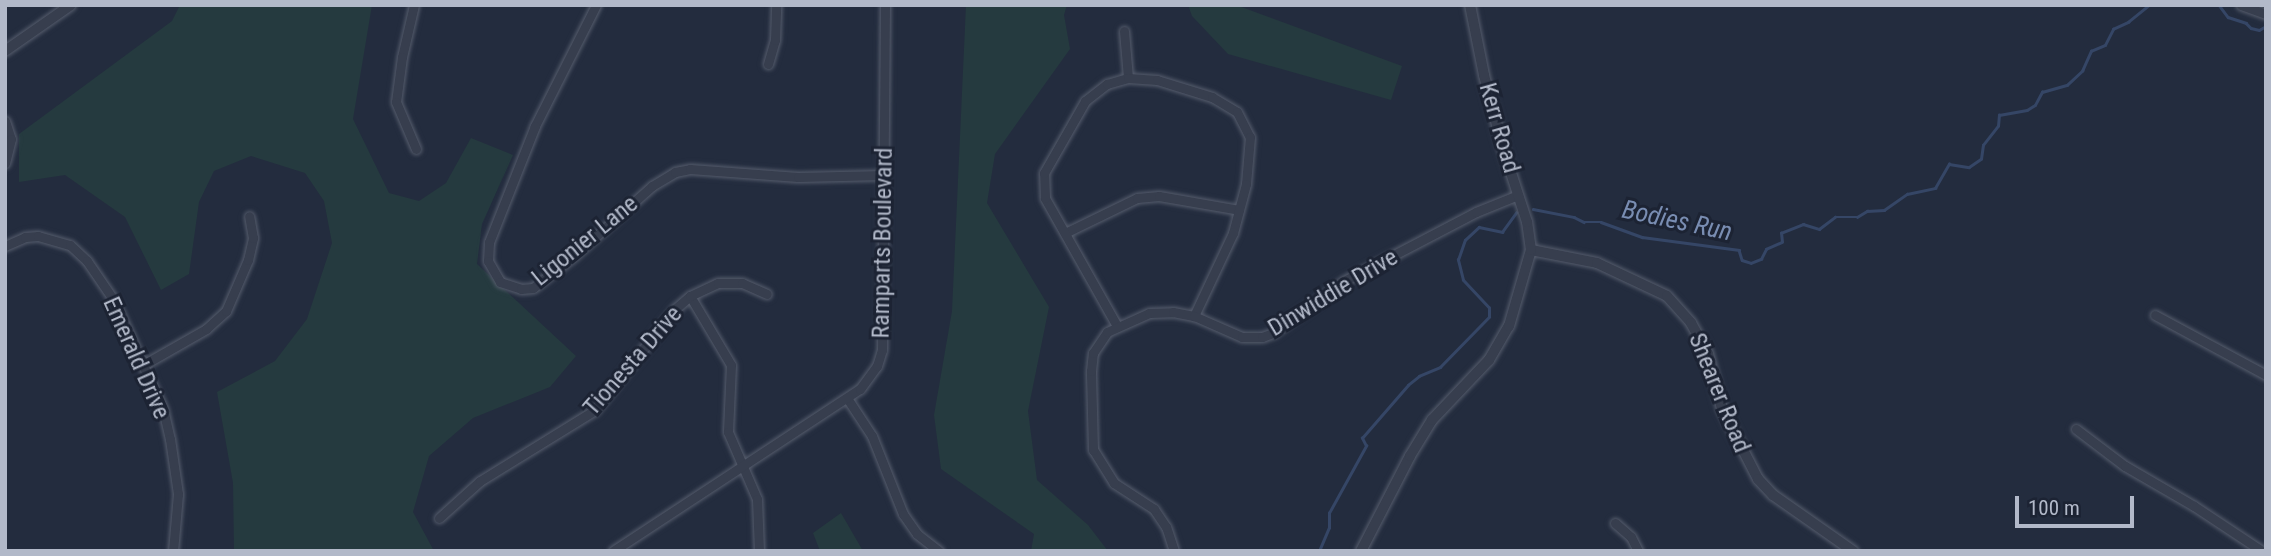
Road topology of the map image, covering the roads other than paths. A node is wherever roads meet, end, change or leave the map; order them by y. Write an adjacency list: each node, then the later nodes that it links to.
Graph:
1 (71, 5): 10 (street)
2 (414, 5): 14 (street)
3 (596, 5): 16 (street, Ligonier Lane)
4 (776, 5): 11 (street)
5 (885, 5): 16 (street, Ramparts Boulevard)
6 (1470, 5): 17 (street, Kerr Road)
7 (2241, 5): 8 (street)
8 (2266, 14)
9 (1124, 31): 12 (street)
10 (5, 51)
11 (768, 64)
12 (1128, 78): 18 (street); 20 (street)
13 (5, 121): 15 (street)
14 (416, 149)
15 (5, 163)
16 (884, 175): 30 (street, Ramparts Boulevard)
17 (1518, 195): 22 (street, Kerr Road); 26 (street, Dinwiddie Drive)
18 (1239, 210): 20 (street); 26 (street)
19 (249, 216): 28 (street)
20 (1065, 233): 27 (street)
21 (5, 246): 28 (street, Emerald Drive)
22 (1531, 250): 35 (street, Shearer Road); 41 (street)
23 (767, 294): 24 (street, Tionesta Drive)
24 (690, 296): 32 (street); 33 (street, Tionesta Drive)
25 (2155, 315): 29 (street)
26 (1194, 316): 27 (street, Dinwiddie Drive)
27 (1116, 326): 40 (street, Dinwiddie Drive)
28 (143, 365): 36 (street, Emerald Drive)
29 (2266, 375)
30 (847, 398): 32 (street, Ramparts Boulevard); 39 (street)
31 (2076, 429): 43 (street)
32 (744, 466): 37 (street, Ramparts Boulevard); 38 (street)
33 (439, 518)
34 (1615, 523): 42 (street)
35 (1852, 550)
36 (173, 551)
37 (613, 551)
38 (758, 551)
39 (939, 551)
40 (1174, 551)
41 (1361, 551)
42 (1638, 551)
43 (2262, 551)

